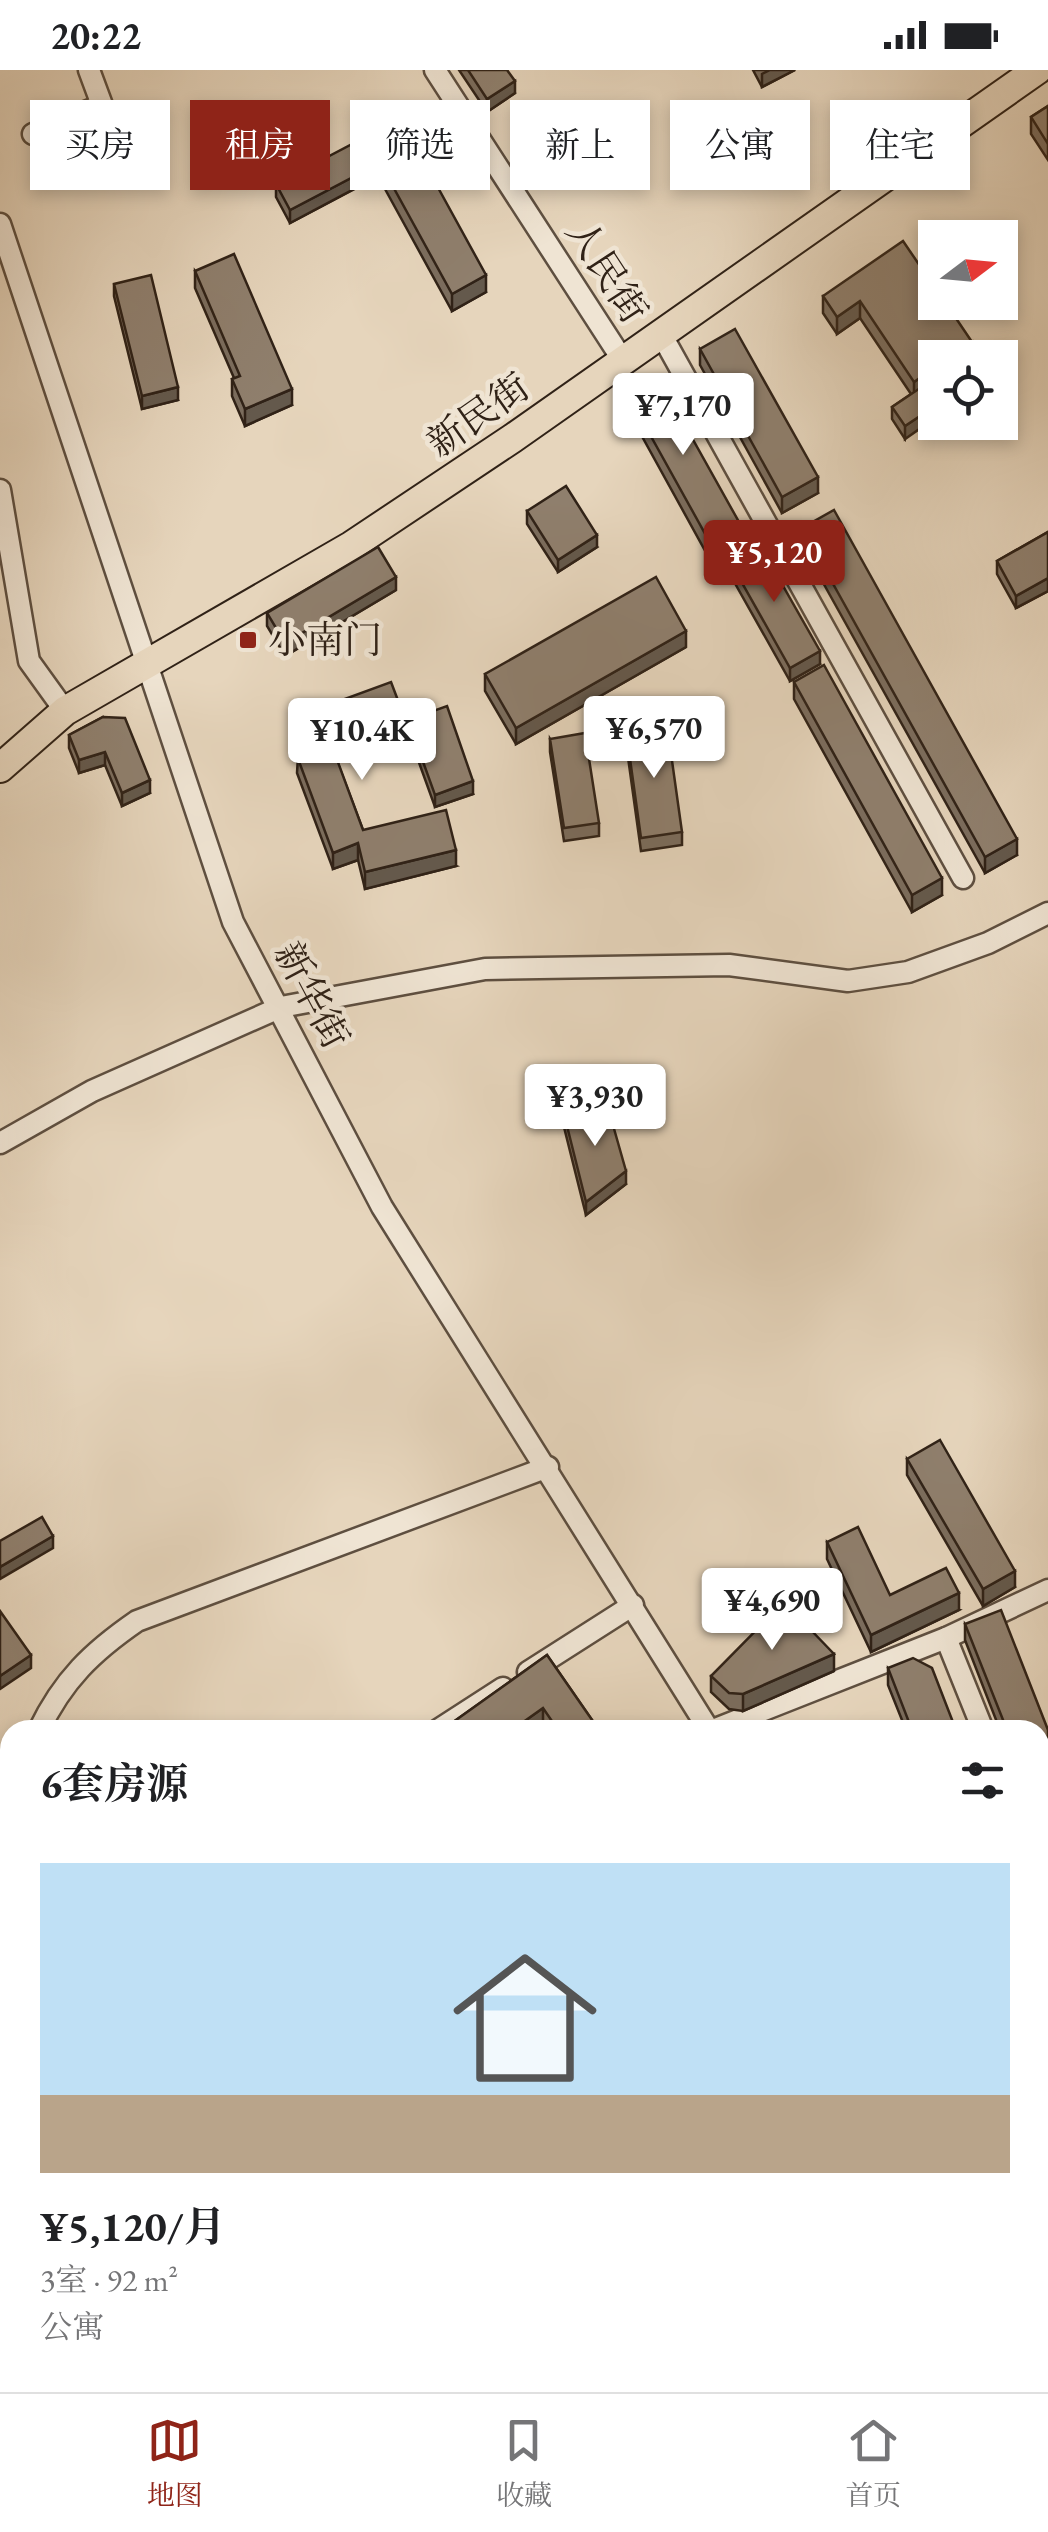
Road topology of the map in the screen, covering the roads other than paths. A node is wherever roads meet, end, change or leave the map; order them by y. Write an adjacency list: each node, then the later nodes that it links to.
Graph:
1 (89, 70): 4 (street)
2 (435, 70): 7 (street, 人民街)
3 (1037, 70): 6 (main road, 新民街)
4 (100, 100)
5 (0, 224): 9 (street, 新华街)
6 (660, 332): 7 (main road, 新民街); 12 (street)
7 (622, 359): 9 (main road, 新民街)
8 (0, 490): 10 (street)
9 (148, 666): 10 (main road, 新民街); 14 (street, 新华街)
10 (65, 711): 11 (main road, 新民街)
11 (0, 768)
12 (964, 878)
13 (1048, 912): 14 (street)
14 (281, 1007): 15 (street); 16 (street, 新华街)
15 (0, 1143)
16 (548, 1467): 18 (street, 新华街); 20 (street)
17 (1048, 1590): 19 (street)
18 (632, 1605): 21 (street); 22 (street, 新华街)
19 (946, 1638): 23 (street); 24 (street)
20 (44, 1720)
21 (454, 1720)
22 (705, 1720)
23 (737, 1720)
24 (979, 1720)

